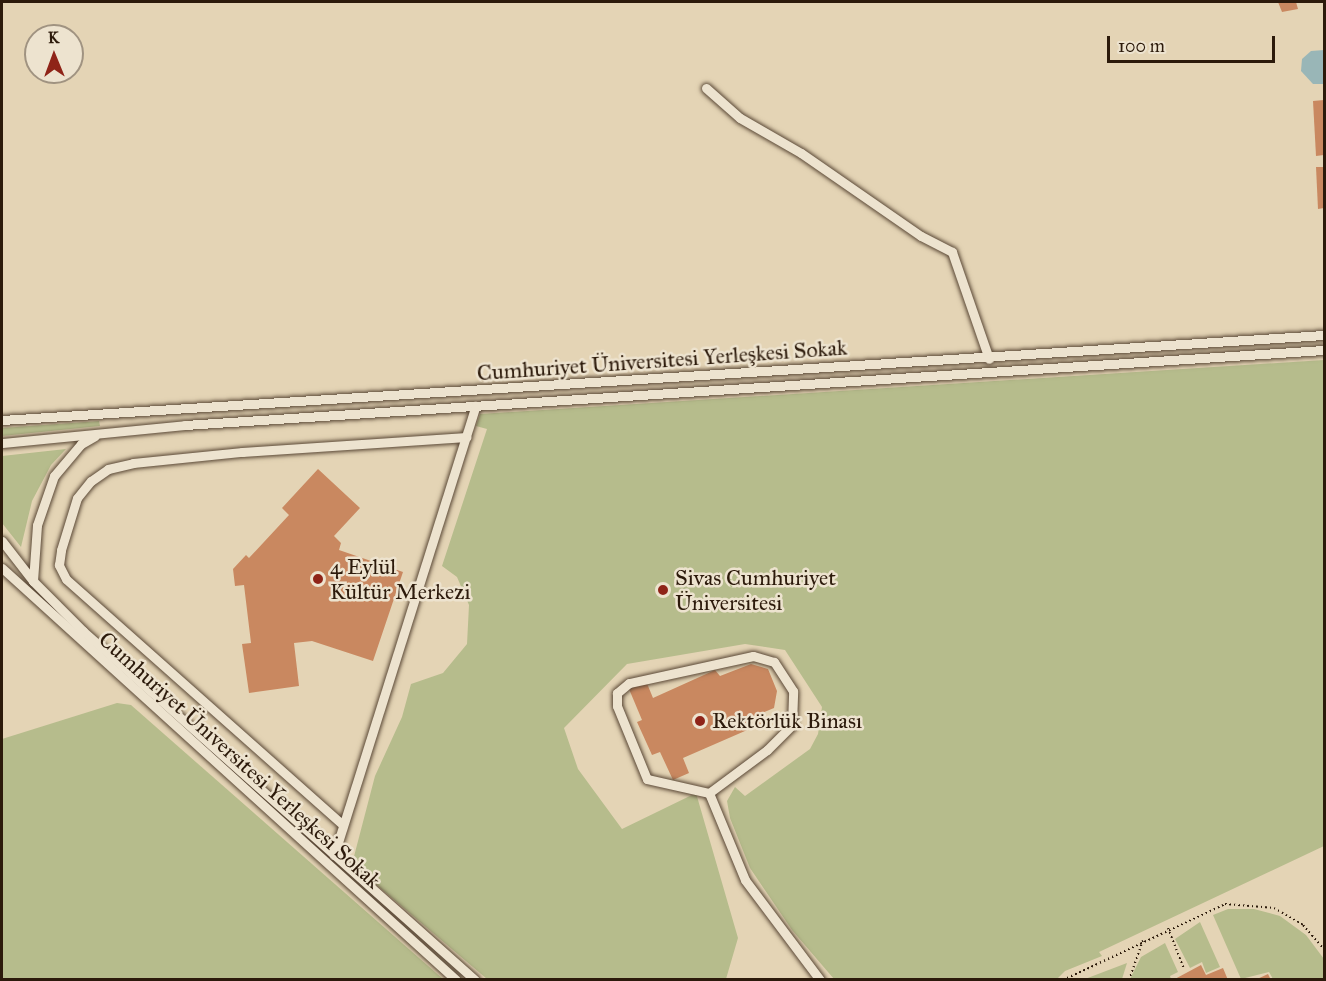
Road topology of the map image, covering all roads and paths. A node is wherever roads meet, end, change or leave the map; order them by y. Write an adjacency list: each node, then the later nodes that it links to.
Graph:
1 (706, 88): 4 (street)
2 (1324, 335): 4 (street, Cumhuriyet Üniversitesi Yerleşkesi Sokak)
3 (1324, 350): 5 (street, Cumhuriyet Üniversitesi Yerleşkesi Sokak)
4 (989, 359): 6 (street, Cumhuriyet Üniversitesi Yerleşkesi Sokak)
5 (476, 406): 7 (street, Cumhuriyet Üniversitesi Yerleşkesi Sokak); 8 (street, Cumhuriyet Üniversitesi Yerleşkesi Sokak)
6 (2, 420)
7 (100, 433): 9 (street, Cumhuriyet Üniversitesi Yerleşkesi Sokak); 12 (street)
8 (466, 437): 14 (street, Cumhuriyet Üniversitesi Yerleşkesi Sokak); 14 (street, Cumhuriyet Üniversitesi Yerleşkesi Sokak)
9 (2, 444)
10 (2, 541): 12 (street, Cumhuriyet Üniversitesi Yerleşkesi Sokak)
11 (2, 568): 20 (street, Cumhuriyet Üniversitesi Yerleşkesi Sokak)
12 (33, 581): 15 (street, Cumhuriyet Üniversitesi Yerleşkesi Sokak)
13 (709, 793): 13 (street); 22 (street)
14 (343, 825): 15 (street, Cumhuriyet Üniversitesi Yerleşkesi Sokak)
15 (334, 855): 21 (street, Cumhuriyet Üniversitesi Yerleşkesi Sokak)
16 (1168, 928): 17 (path); 18 (path); 19 (path)
17 (1143, 940): 23 (path); 24 (path)
18 (1324, 949)
19 (1185, 969)
20 (456, 980)
21 (475, 980)
22 (820, 980)
23 (1063, 980)
24 (1128, 980)

